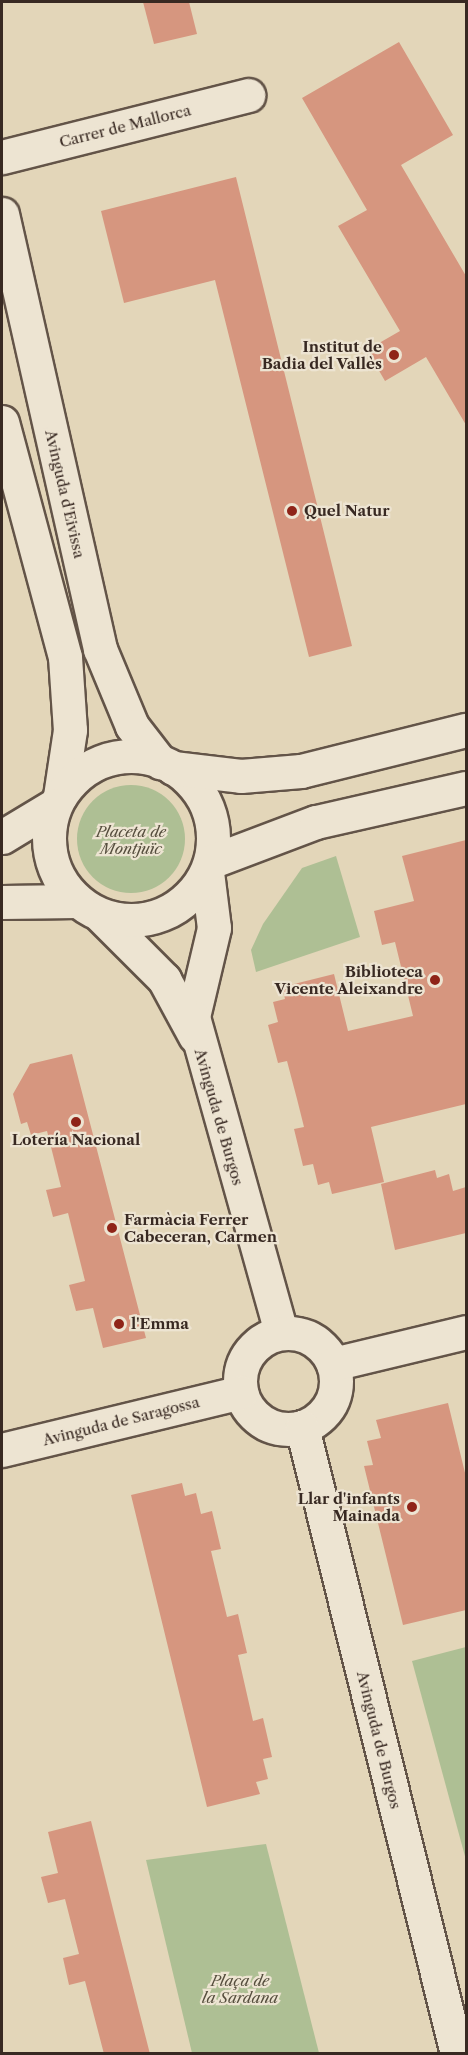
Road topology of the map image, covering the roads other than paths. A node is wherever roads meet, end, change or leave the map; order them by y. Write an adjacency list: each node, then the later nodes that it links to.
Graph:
1 (248, 95): 2 (street, Carrer de Mallorca)
2 (2, 157)
3 (2, 214): 6 (street, Avinguda d'Eivissa)
4 (2, 422): 8 (street)
5 (466, 730): 6 (street)
6 (167, 765): 8 (street); 10 (street)
7 (466, 788): 10 (street)
8 (58, 801): 9 (street); 12 (street)
9 (2, 837)
10 (208, 867): 12 (street); 13 (street, Avinguda de Burgos)
11 (2, 902): 12 (street)
12 (89, 908): 13 (street, Avinguda de Burgos)
13 (197, 1040): 15 (street, Avinguda de Burgos)
14 (466, 1332): 16 (street)
15 (281, 1333): 16 (street); 17 (street)
16 (333, 1364): 18 (street)
17 (241, 1392): 18 (street); 19 (street, Avinguda de Saragossa)
18 (302, 1427): 20 (street, Avinguda de Burgos)
19 (2, 1450)
20 (457, 2054)

